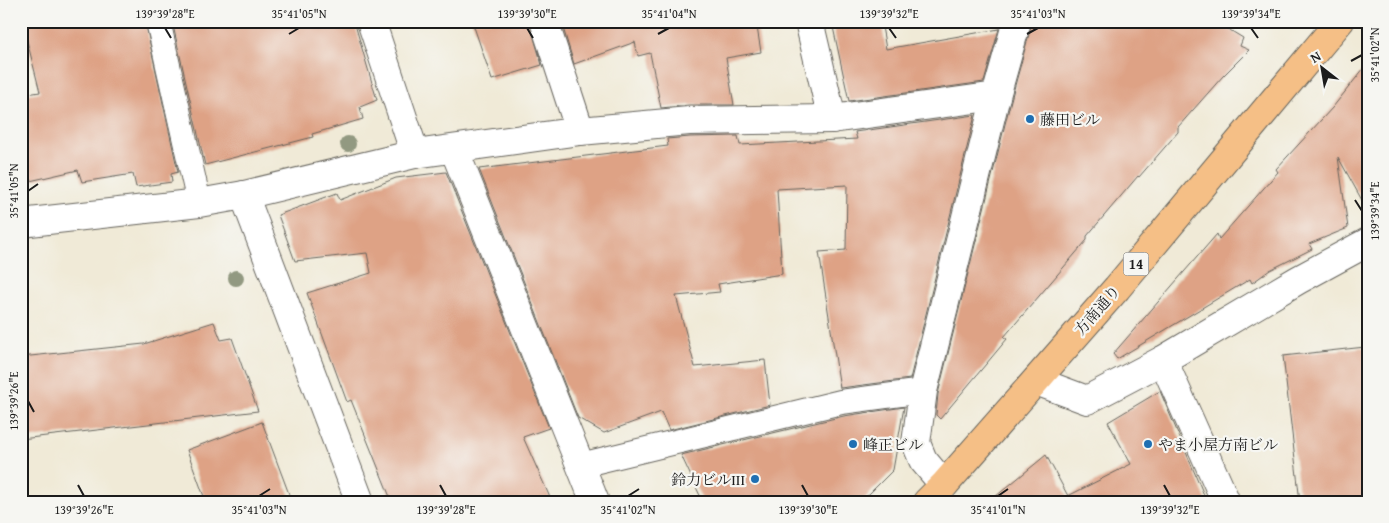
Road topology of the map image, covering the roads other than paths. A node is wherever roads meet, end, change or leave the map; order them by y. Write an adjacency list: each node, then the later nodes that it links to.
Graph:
1 (158, 21): 13 (lane)
2 (370, 21): 11 (street)
3 (544, 21): 9 (street)
4 (809, 21): 8 (street)
5 (1017, 21): 7 (street)
6 (1340, 21): 17 (main road, 方南通り / 14)
7 (996, 96): 8 (street); 18 (street)
8 (832, 119): 9 (street)
9 (580, 130): 10 (street)
10 (454, 149): 11 (street); 19 (street)
11 (414, 154): 12 (street)
12 (244, 195): 13 (street); 21 (street)
13 (199, 203): 14 (street)
14 (21, 223)
15 (1368, 242): 16 (street)
16 (1163, 360): 17 (street); 23 (street)
17 (1036, 381): 20 (main road, 方南通り / 14)
18 (923, 391): 19 (lane); 20 (street)
19 (580, 465): 22 (street)
20 (936, 494)
21 (360, 502)
22 (595, 502)
23 (1226, 502)

